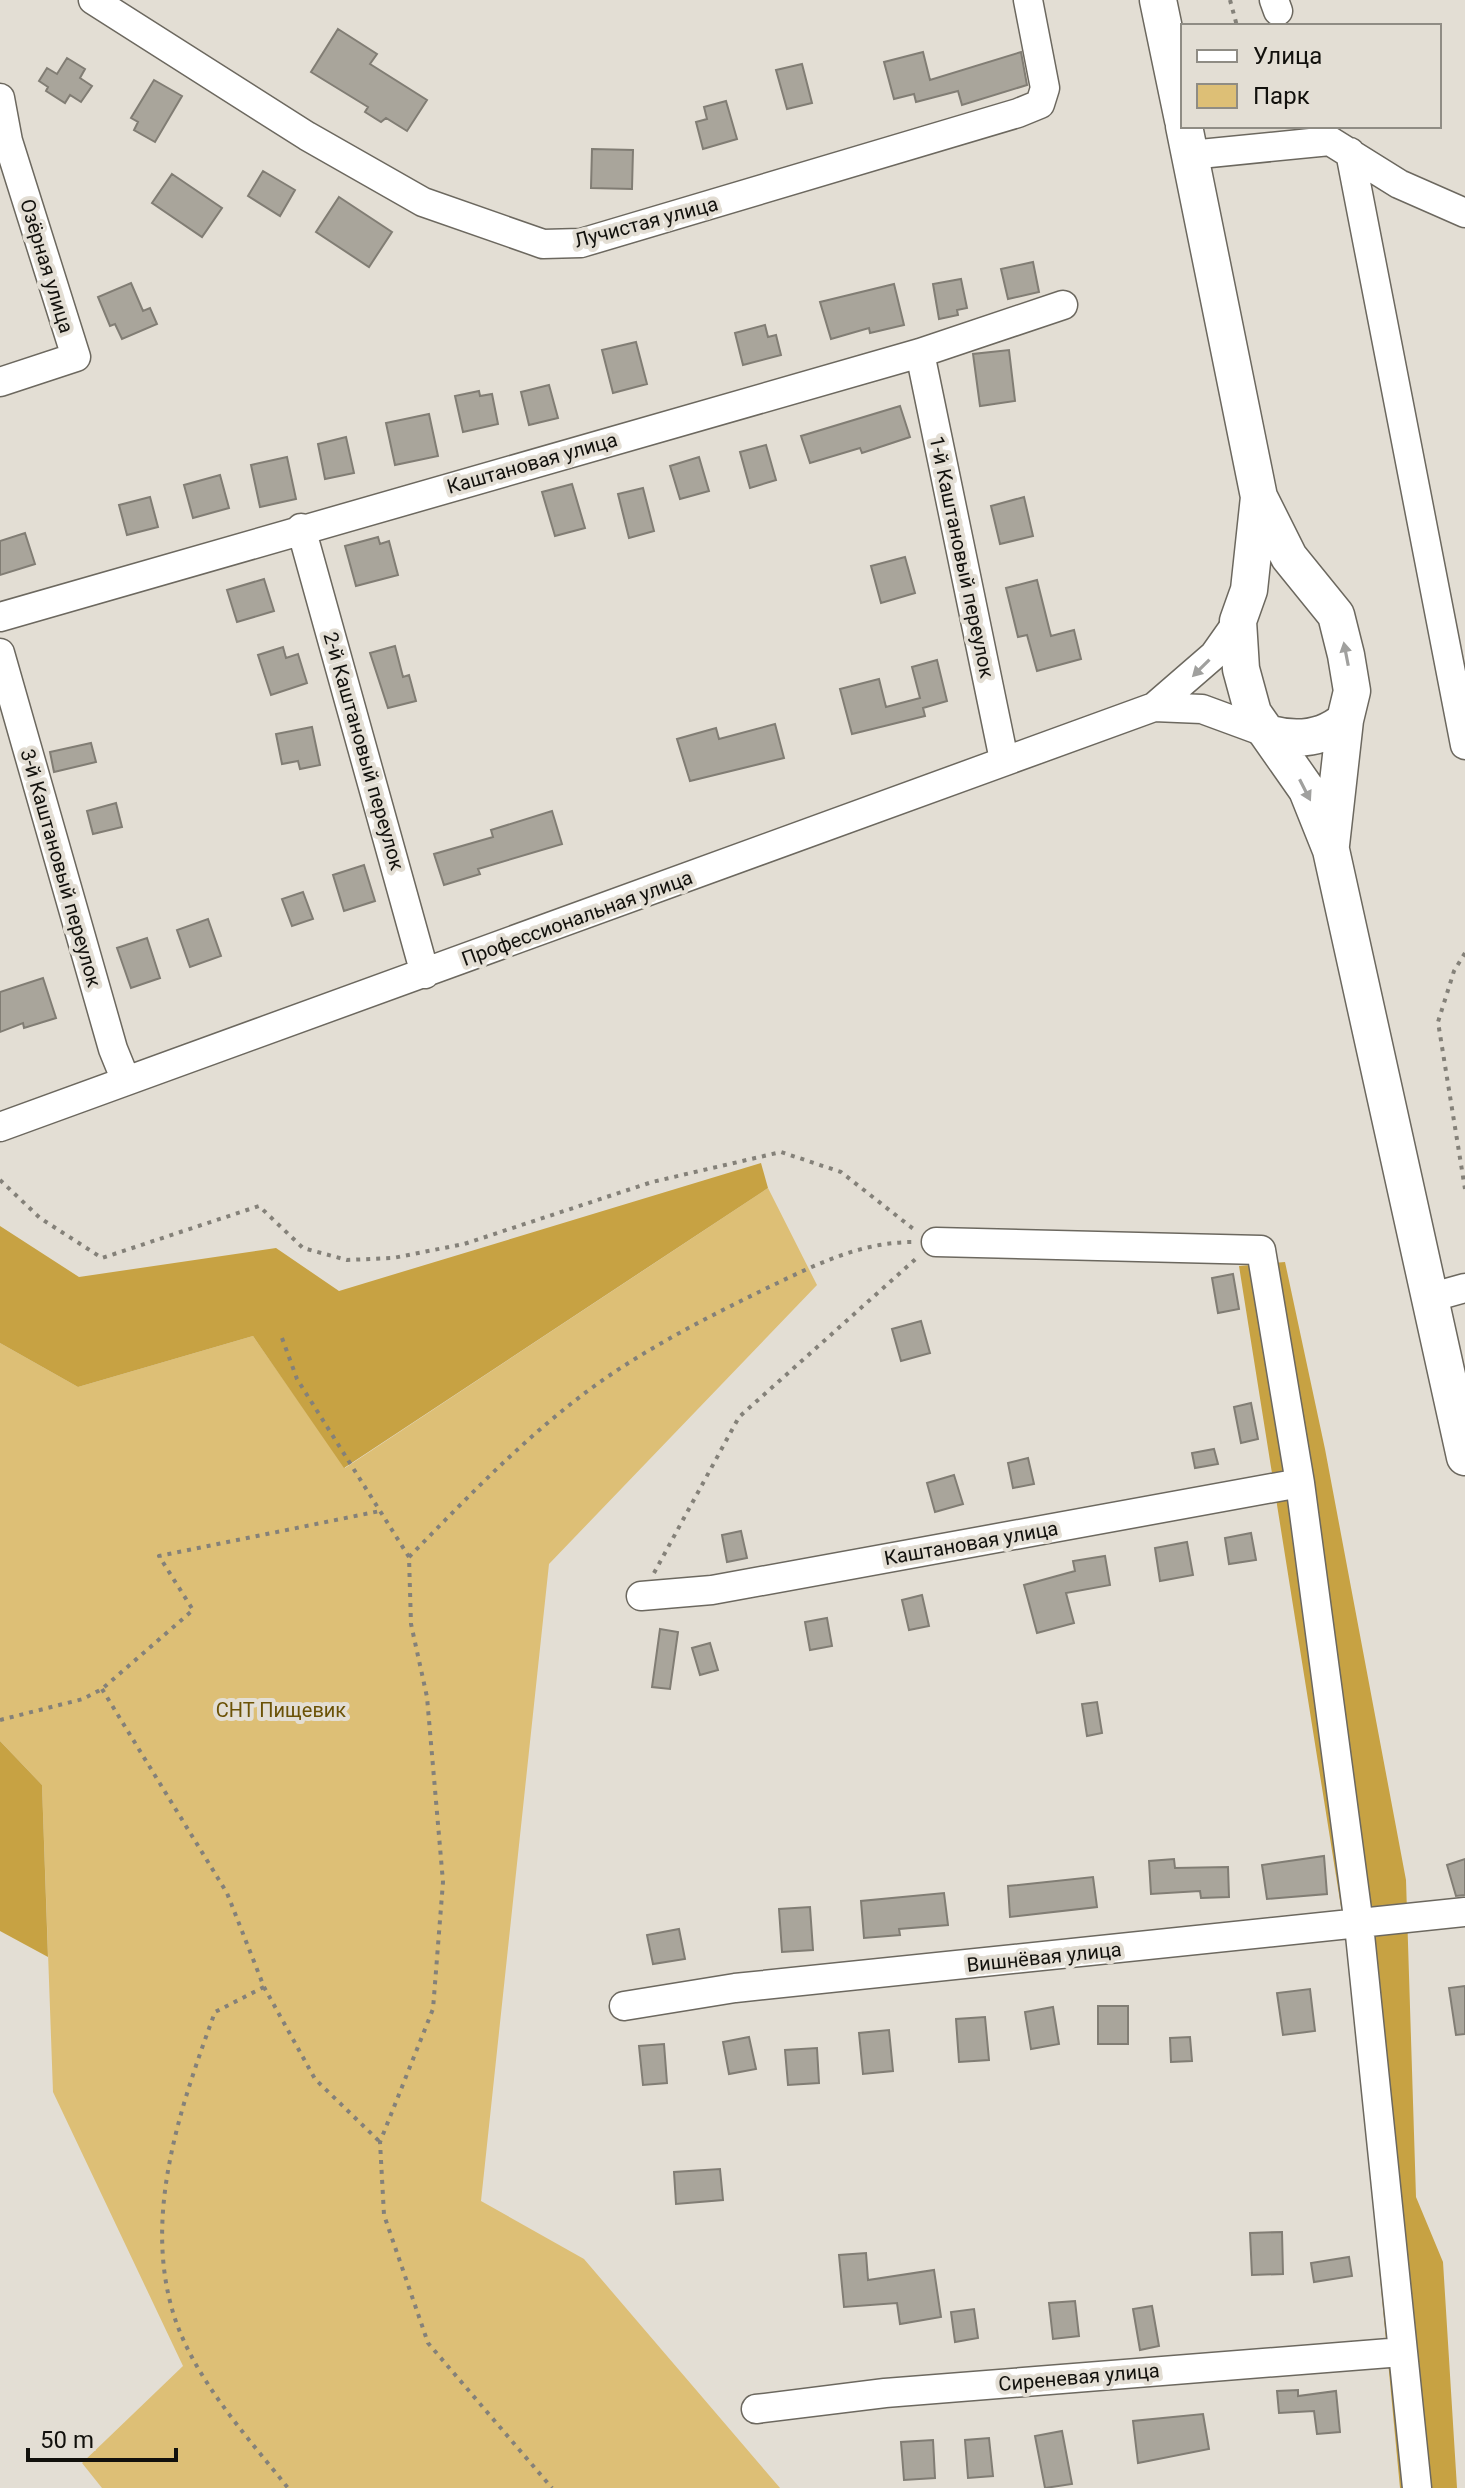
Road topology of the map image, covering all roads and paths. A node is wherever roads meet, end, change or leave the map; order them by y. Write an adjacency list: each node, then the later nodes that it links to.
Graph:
1 (93, 0): 2 (street, Лучистая улица)
2 (1028, 0)
3 (1158, 0): 7 (main road)
4 (1230, 0): 5 (path)
5 (1236, 24)
6 (0, 98): 13 (street, Озёрная улица)
7 (1181, 110)
8 (1186, 134): 9 (street); 14 (main road)
9 (1350, 152): 10 (street); 23 (street)
10 (1465, 213)
11 (1063, 305): 12 (street, Каштановая улица)
12 (920, 353): 15 (street, Каштановая улица); 24 (street, 1-й Каштановый переулок)
13 (0, 382)
14 (1259, 497): 16 (main road); 18 (main road)
15 (301, 528): 17 (street, Каштановая улица); 27 (street, 2-й Каштановый переулок)
16 (1319, 595): 18 (main road); 21 (main road, one-way to 16)
17 (0, 617)
18 (1238, 621): 20 (street, one-way to 20); 22 (main road)
19 (0, 653): 28 (street, 3-й Каштановый переулок)
20 (1154, 707): 22 (street); 24 (street, Профессиональная улица)
21 (1345, 720): 22 (main road); 25 (main road)
22 (1270, 734): 25 (main road, one-way to 25)
23 (1465, 745)
24 (1004, 760): 27 (street, Профессиональная улица)
25 (1331, 850): 34 (main road)
26 (1465, 953): 31 (path)
27 (425, 974): 28 (street, Профессиональная улица)
28 (126, 1081): 29 (street, Профессиональная улица)
29 (0, 1127)
30 (0, 1180): 32 (path)
31 (1465, 1189)
32 (936, 1242): 37 (street); 39 (path); 40 (path)
33 (1465, 1288): 34 (street)
34 (1429, 1298): 36 (main road)
35 (282, 1338): 38 (path)
36 (1465, 1457)
37 (1300, 1483): 40 (street, Каштановая улица); 44 (street)
38 (380, 1511): 39 (path); 41 (path)
39 (409, 1557): 47 (path)
40 (641, 1596)
41 (102, 1689): 42 (path); 45 (path)
42 (0, 1720)
43 (1465, 1912): 44 (street, Вишнёвая улица)
44 (1359, 1925): 46 (street, Вишнёвая улица); 48 (street)
45 (264, 1987): 47 (path); 50 (path)
46 (624, 2006)
47 (380, 2142): 51 (path)
48 (1402, 2352): 49 (street, Сиреневая улица); 52 (street)
49 (756, 2409)
50 (288, 2488)
51 (552, 2488)
52 (1417, 2488)

